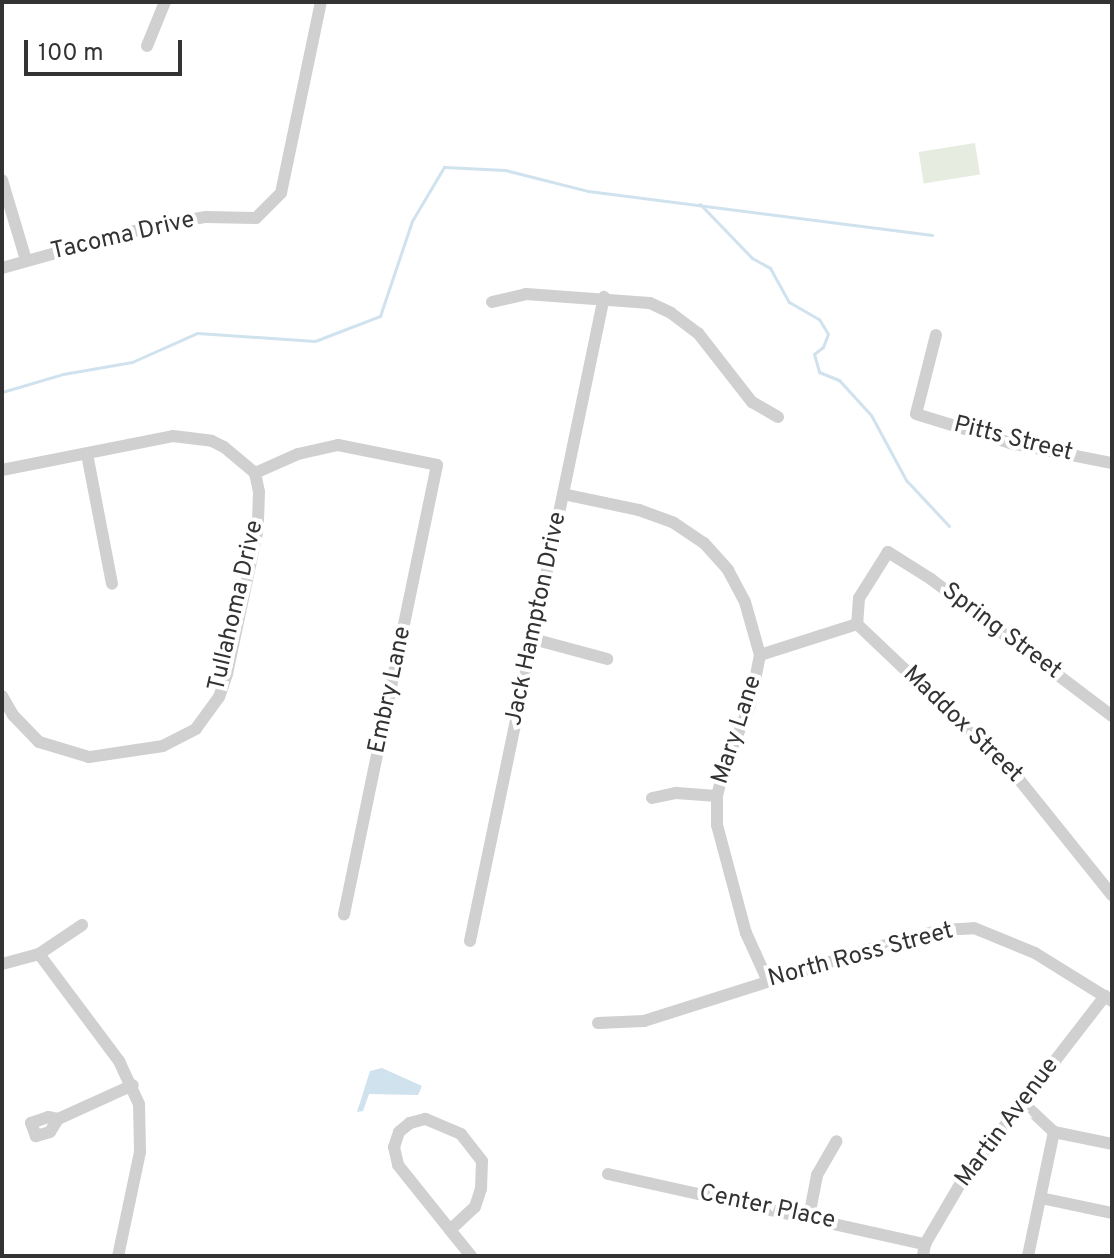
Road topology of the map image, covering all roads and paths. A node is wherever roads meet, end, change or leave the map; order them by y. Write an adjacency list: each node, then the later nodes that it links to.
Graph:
1 (165, 2): 3 (street)
2 (321, 2): 5 (street, Tacoma Drive)
3 (147, 46)
4 (2, 180): 5 (street)
5 (26, 260): 6 (street, Tacoma Drive)
6 (2, 268)
7 (604, 297): 8 (street); 10 (street); 15 (street, Jack Hampton Drive)
8 (492, 302)
9 (936, 335): 12 (street, Pitts Street)
10 (778, 417)
11 (87, 454): 13 (street); 14 (street); 16 (street)
12 (1112, 463)
13 (2, 470)
14 (255, 473): 21 (street, Tullahoma Drive); 26 (street, Embry Lane)
15 (563, 494): 18 (street, Jack Hampton Drive); 19 (street, Mary Lane)
16 (112, 584)
17 (857, 624): 19 (street); 22 (street, Spring Street); 25 (street, Maddox Street)
18 (533, 639): 20 (street); 28 (street, Jack Hampton Drive)
19 (760, 655): 23 (street, Mary Lane)
20 (607, 659)
21 (2, 696)
22 (1112, 716)
23 (717, 796): 24 (street); 31 (street, Mary Lane)
24 (652, 798)
25 (1112, 895)
26 (344, 914)
27 (82, 925): 29 (street)
28 (470, 941)
29 (39, 954): 30 (street); 34 (street)
30 (2, 964)
31 (767, 979): 32 (street, North Ross Street); 33 (street, North Ross Street)
32 (1108, 998): 35 (street, Martin Avenue)
33 (598, 1023)
34 (133, 1085): 36 (street); 46 (street)
35 (1022, 1102): 37 (street); 45 (street, Martin Avenue)
36 (58, 1119)
37 (1054, 1132): 39 (street); 41 (street)
38 (837, 1141): 43 (street)
39 (1112, 1144)
40 (608, 1174): 43 (street, Center Place)
41 (1041, 1198): 42 (street); 48 (street)
42 (1112, 1213)
43 (809, 1217): 45 (street, Center Place)
44 (450, 1230): 44 (street); 47 (street)
45 (924, 1250)
46 (118, 1256)
47 (471, 1256)
48 (1028, 1256)

